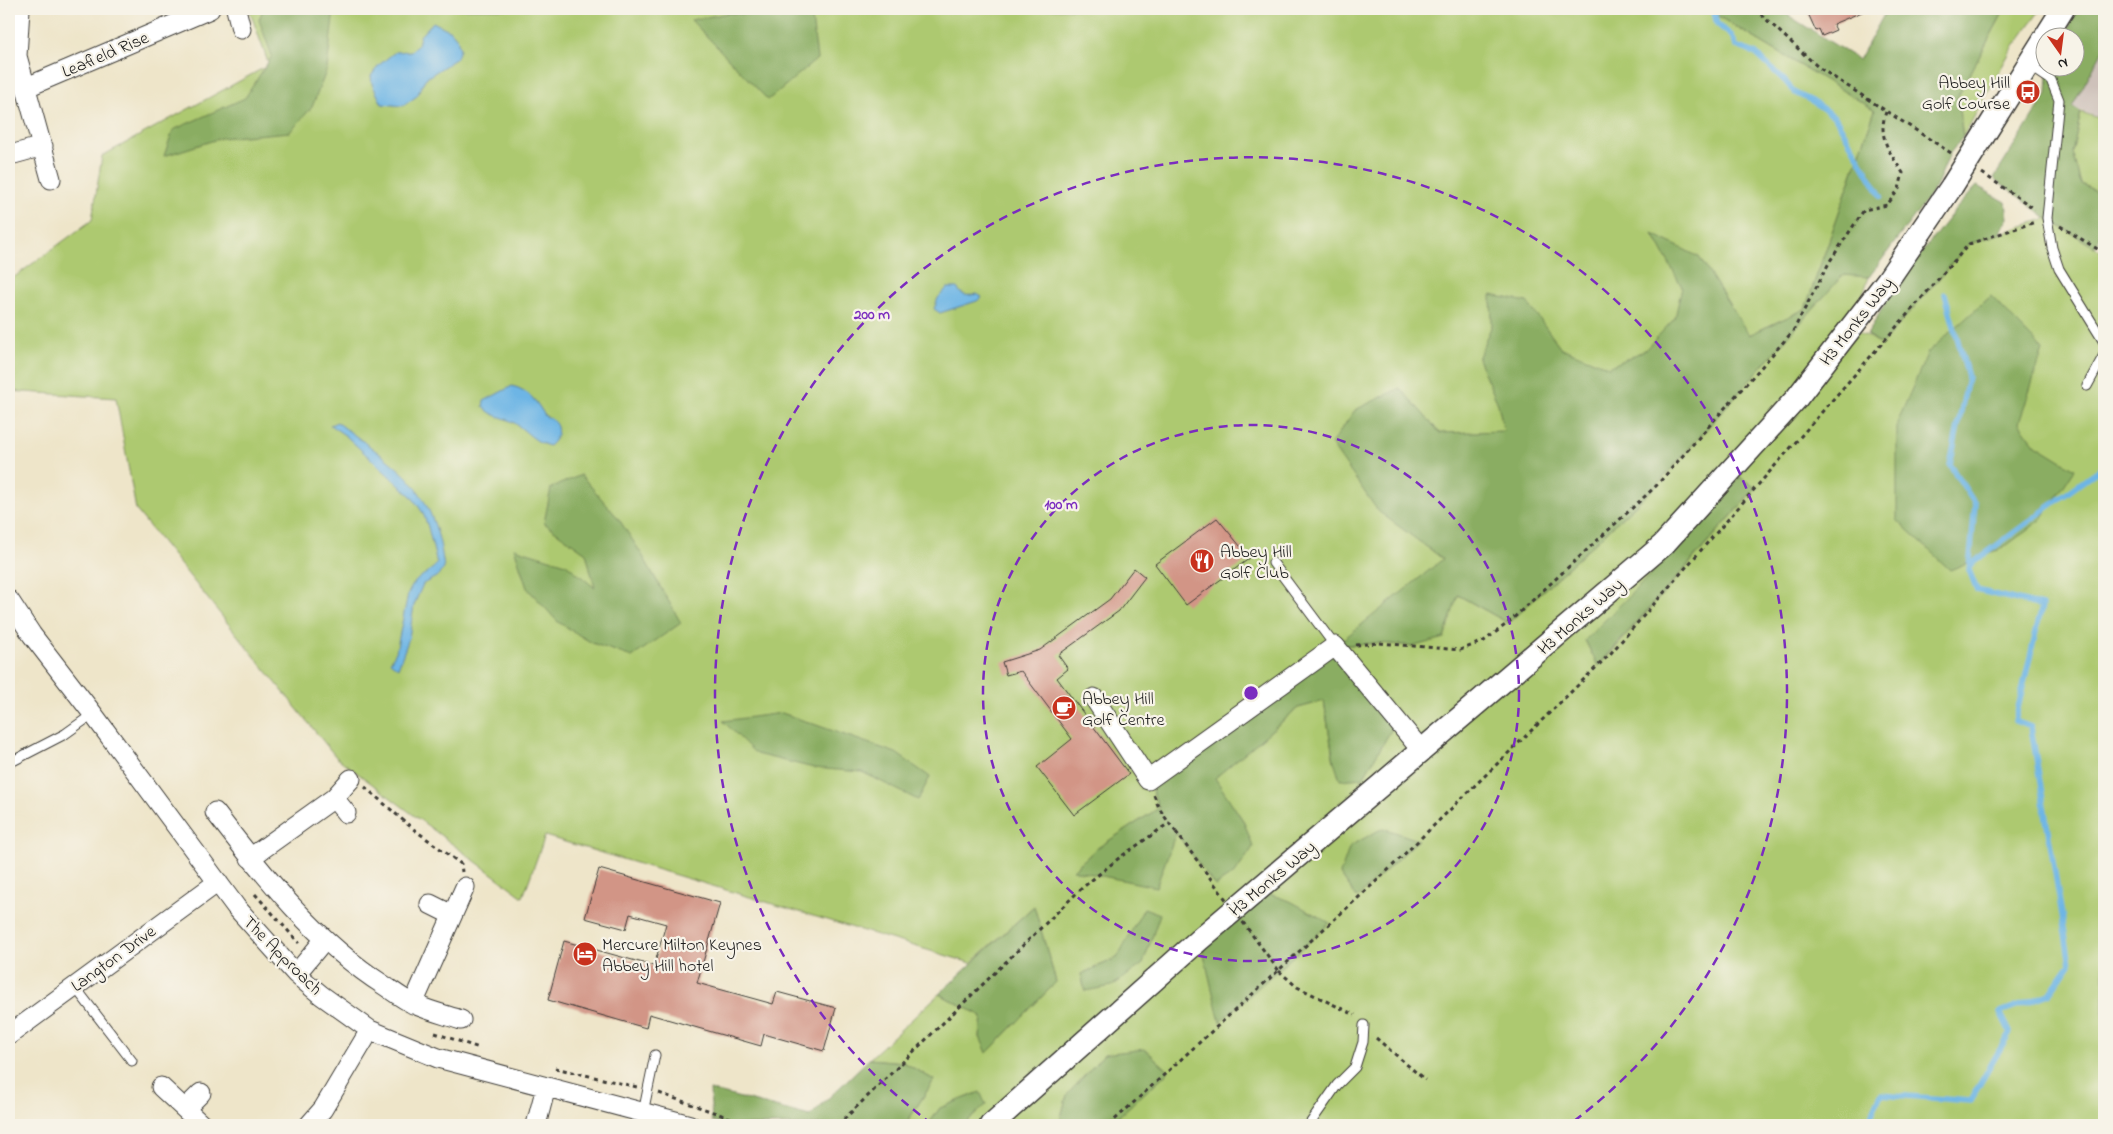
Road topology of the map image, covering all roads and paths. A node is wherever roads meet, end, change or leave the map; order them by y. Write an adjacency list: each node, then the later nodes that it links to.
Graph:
1 (20, 9): 8 (street)
2 (210, 9): 8 (street, Leafield Rise)
3 (236, 9): 6 (street)
4 (1755, 9): 9 (path)
5 (2063, 9): 7 (street, H3 Monks Way)
6 (241, 29)
7 (2027, 64): 16 (lane); 25 (street, H3 Monks Way, bridge)
8 (27, 87): 10 (street)
9 (1886, 112): 12 (path); 22 (path)
10 (43, 146): 11 (street); 14 (street)
11 (14, 154)
12 (1958, 158)
13 (1981, 173): 15 (path)
14 (51, 179)
15 (2019, 197)
16 (2047, 218): 17 (lane); 39 (path)
17 (2104, 342)
18 (2104, 355): 19 (lane)
19 (2087, 386)
20 (1272, 563): 22 (lane)
21 (9, 600): 24 (street, The Approach)
22 (1335, 646): 25 (street); 28 (street)
23 (1094, 698): 28 (street)
24 (94, 714): 26 (lane); 34 (street, The Approach)
25 (1422, 751): 59 (street, H3 Monks Way)
26 (9, 763)
27 (351, 779): 29 (street); 35 (path)
28 (1148, 780): 32 (path)
29 (334, 798): 31 (street); 33 (street)
30 (215, 812): 33 (street)
31 (346, 813)
32 (1169, 823): 39 (path, bridge); 58 (path)
33 (250, 858): 38 (street)
34 (218, 882): 40 (street, The Approach); 41 (street, Langton Drive)
35 (465, 887): 37 (street)
36 (430, 904): 37 (street)
37 (452, 915): 42 (street)
38 (325, 939): 40 (street); 42 (street)
39 (1279, 971): 60 (path)
40 (296, 974): 45 (street, The Approach)
41 (75, 987): 46 (street, Langton Drive); 48 (lane)
42 (413, 1004): 43 (street)
43 (461, 1020)
44 (1364, 1025): 61 (lane)
45 (370, 1030): 50 (street, The Approach); 55 (street)
46 (9, 1035)
47 (656, 1055): 53 (lane)
48 (132, 1061)
49 (161, 1087): 52 (street)
50 (546, 1087): 53 (street, The Approach); 56 (street)
51 (201, 1094): 52 (street)
52 (185, 1109): 54 (street)
53 (643, 1113): 57 (street, The Approach)
54 (202, 1125)
55 (309, 1125)
56 (536, 1125)
57 (690, 1125)
58 (838, 1125)
59 (991, 1125)
60 (1109, 1125)
61 (1309, 1125)

